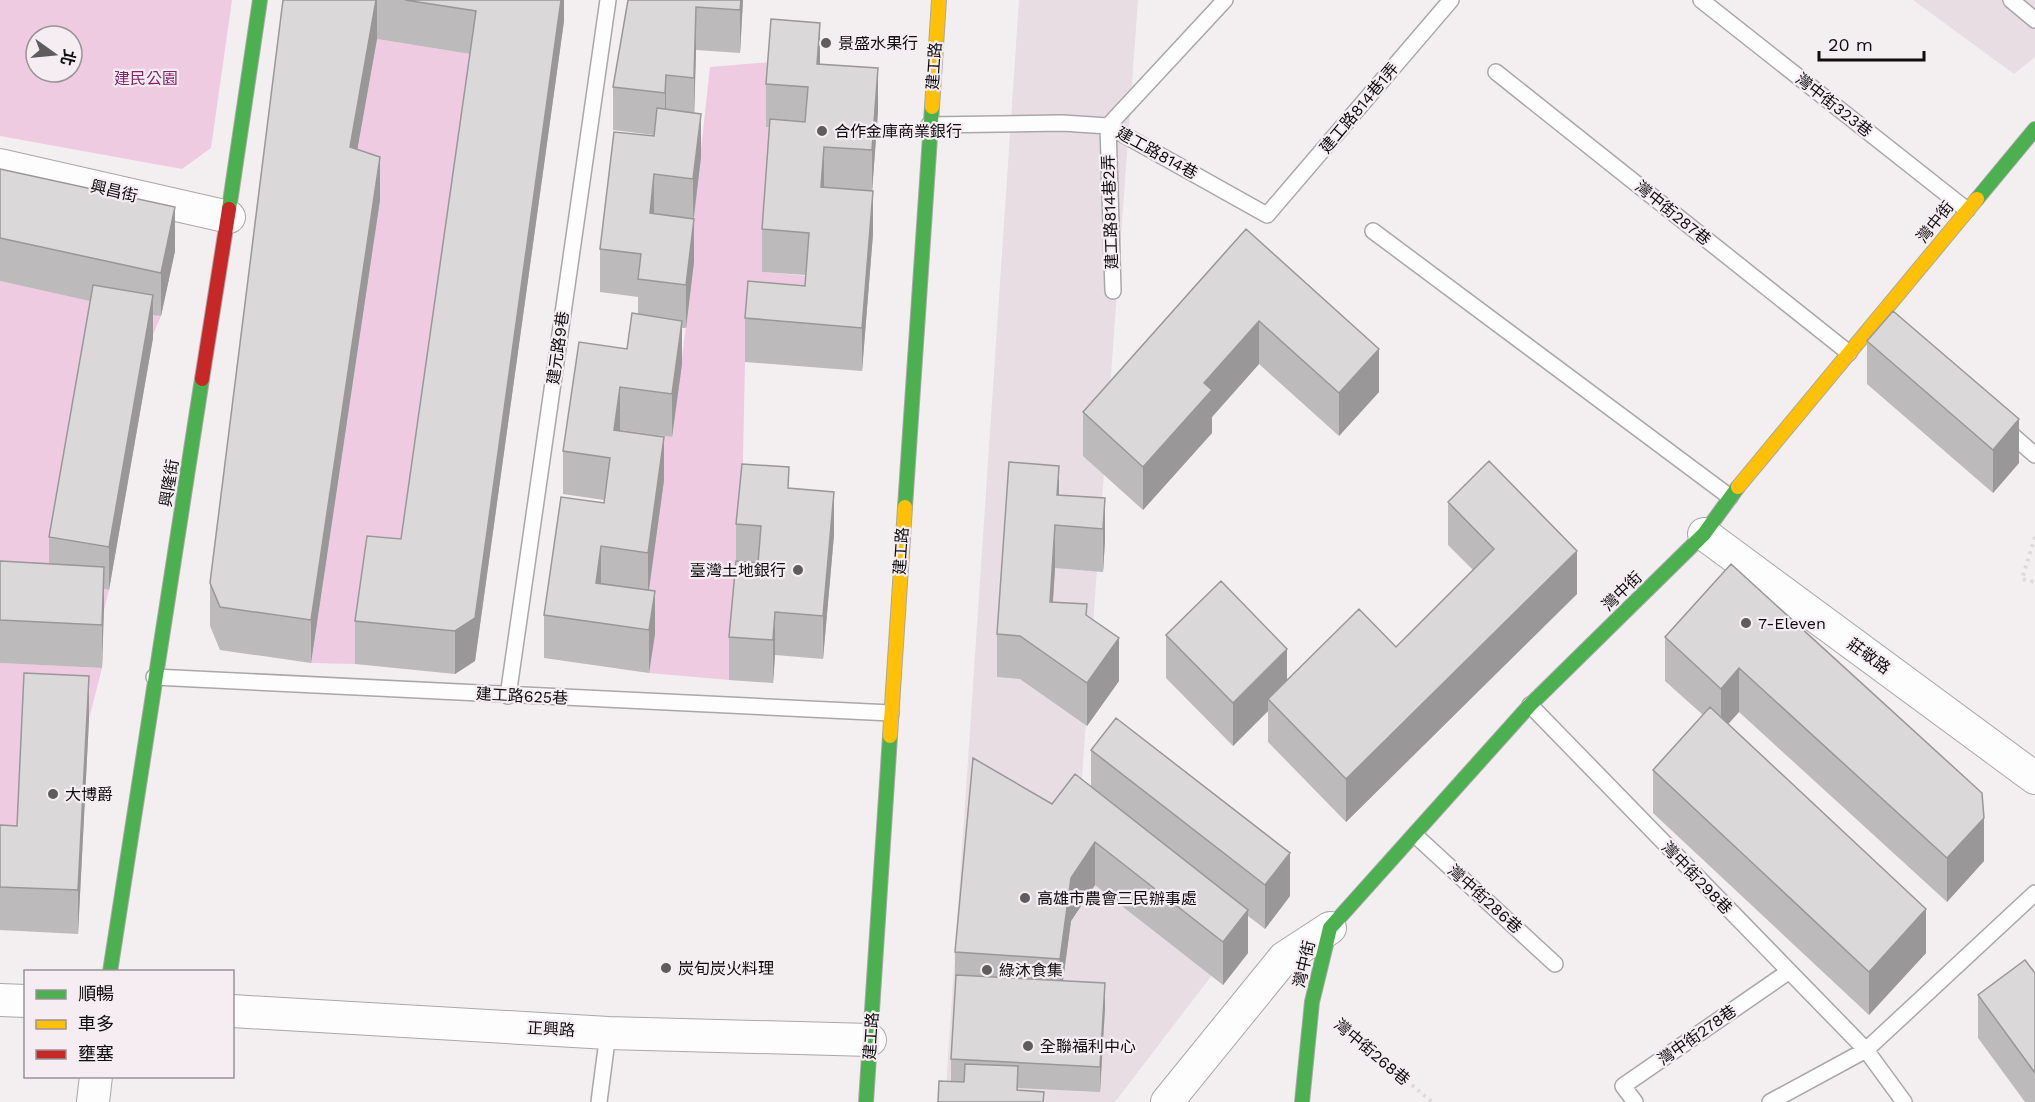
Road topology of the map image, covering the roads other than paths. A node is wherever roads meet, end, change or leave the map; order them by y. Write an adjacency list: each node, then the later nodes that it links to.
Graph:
1 (260, 0): 16 (street, 興隆街)
2 (608, 0): 25 (lane, 建元路9巷)
3 (939, 0): 10 (street, 建工路)
4 (1225, 0): 11 (lane)
5 (1451, 0): 15 (lane, 建工路814巷1弄)
6 (1701, 0): 14 (lane, 灣中街323巷)
7 (2011, 0): 8 (lane)
8 (2035, 20)
9 (1496, 72): 19 (lane, 灣中街287巷)
10 (929, 125): 11 (lane, 建工路814巷); 27 (street, 建工路)
11 (1108, 126): 15 (lane, 建工路814巷); 18 (lane, 建工路814巷2弄)
12 (2035, 129): 14 (street, 灣中街)
13 (0, 165): 16 (street, 興昌街)
14 (1967, 210): 19 (street, 灣中街)
15 (1267, 215)
16 (229, 217): 24 (street, 興隆街)
17 (1372, 231): 22 (lane)
18 (1113, 291)
19 (1849, 354): 22 (street, 灣中街)
20 (1991, 417): 21 (lane)
21 (2035, 454)
22 (1730, 496): 23 (street, 灣中街)
23 (1704, 534): 26 (street, 灣中街); 28 (street, 莊敬路)
24 (154, 677): 25 (lane, 建工路625巷); 33 (street, 興隆街)
25 (508, 696): 27 (lane, 建工路625巷)
26 (1530, 705): 29 (street, 灣中街); 34 (lane, 灣中街298巷)
27 (891, 713): 39 (street, 建工路)
28 (2035, 778)
29 (1415, 835): 31 (street, 灣中街); 32 (lane, 灣中街286巷)
30 (2035, 894): 40 (lane)
31 (1330, 928): 45 (street); 46 (street, 灣中街)
32 (1555, 964)
33 (110, 970)
34 (1788, 972): 40 (lane, 灣中街298巷); 47 (lane, 灣中街278巷)
35 (0, 1000): 36 (street)
36 (24, 1001)
37 (234, 1011): 38 (street, 正興路)
38 (608, 1033): 39 (street, 正興路); 43 (lane)
39 (870, 1040): 44 (street, 建工路)
40 (1866, 1050): 48 (lane); 49 (lane, 灣中街298巷)
41 (96, 1078): 42 (street)
42 (93, 1102)
43 (599, 1102)
44 (866, 1102)
45 (1167, 1102)
46 (1302, 1102)
47 (1635, 1102)
48 (1770, 1102)
49 (1904, 1102)

